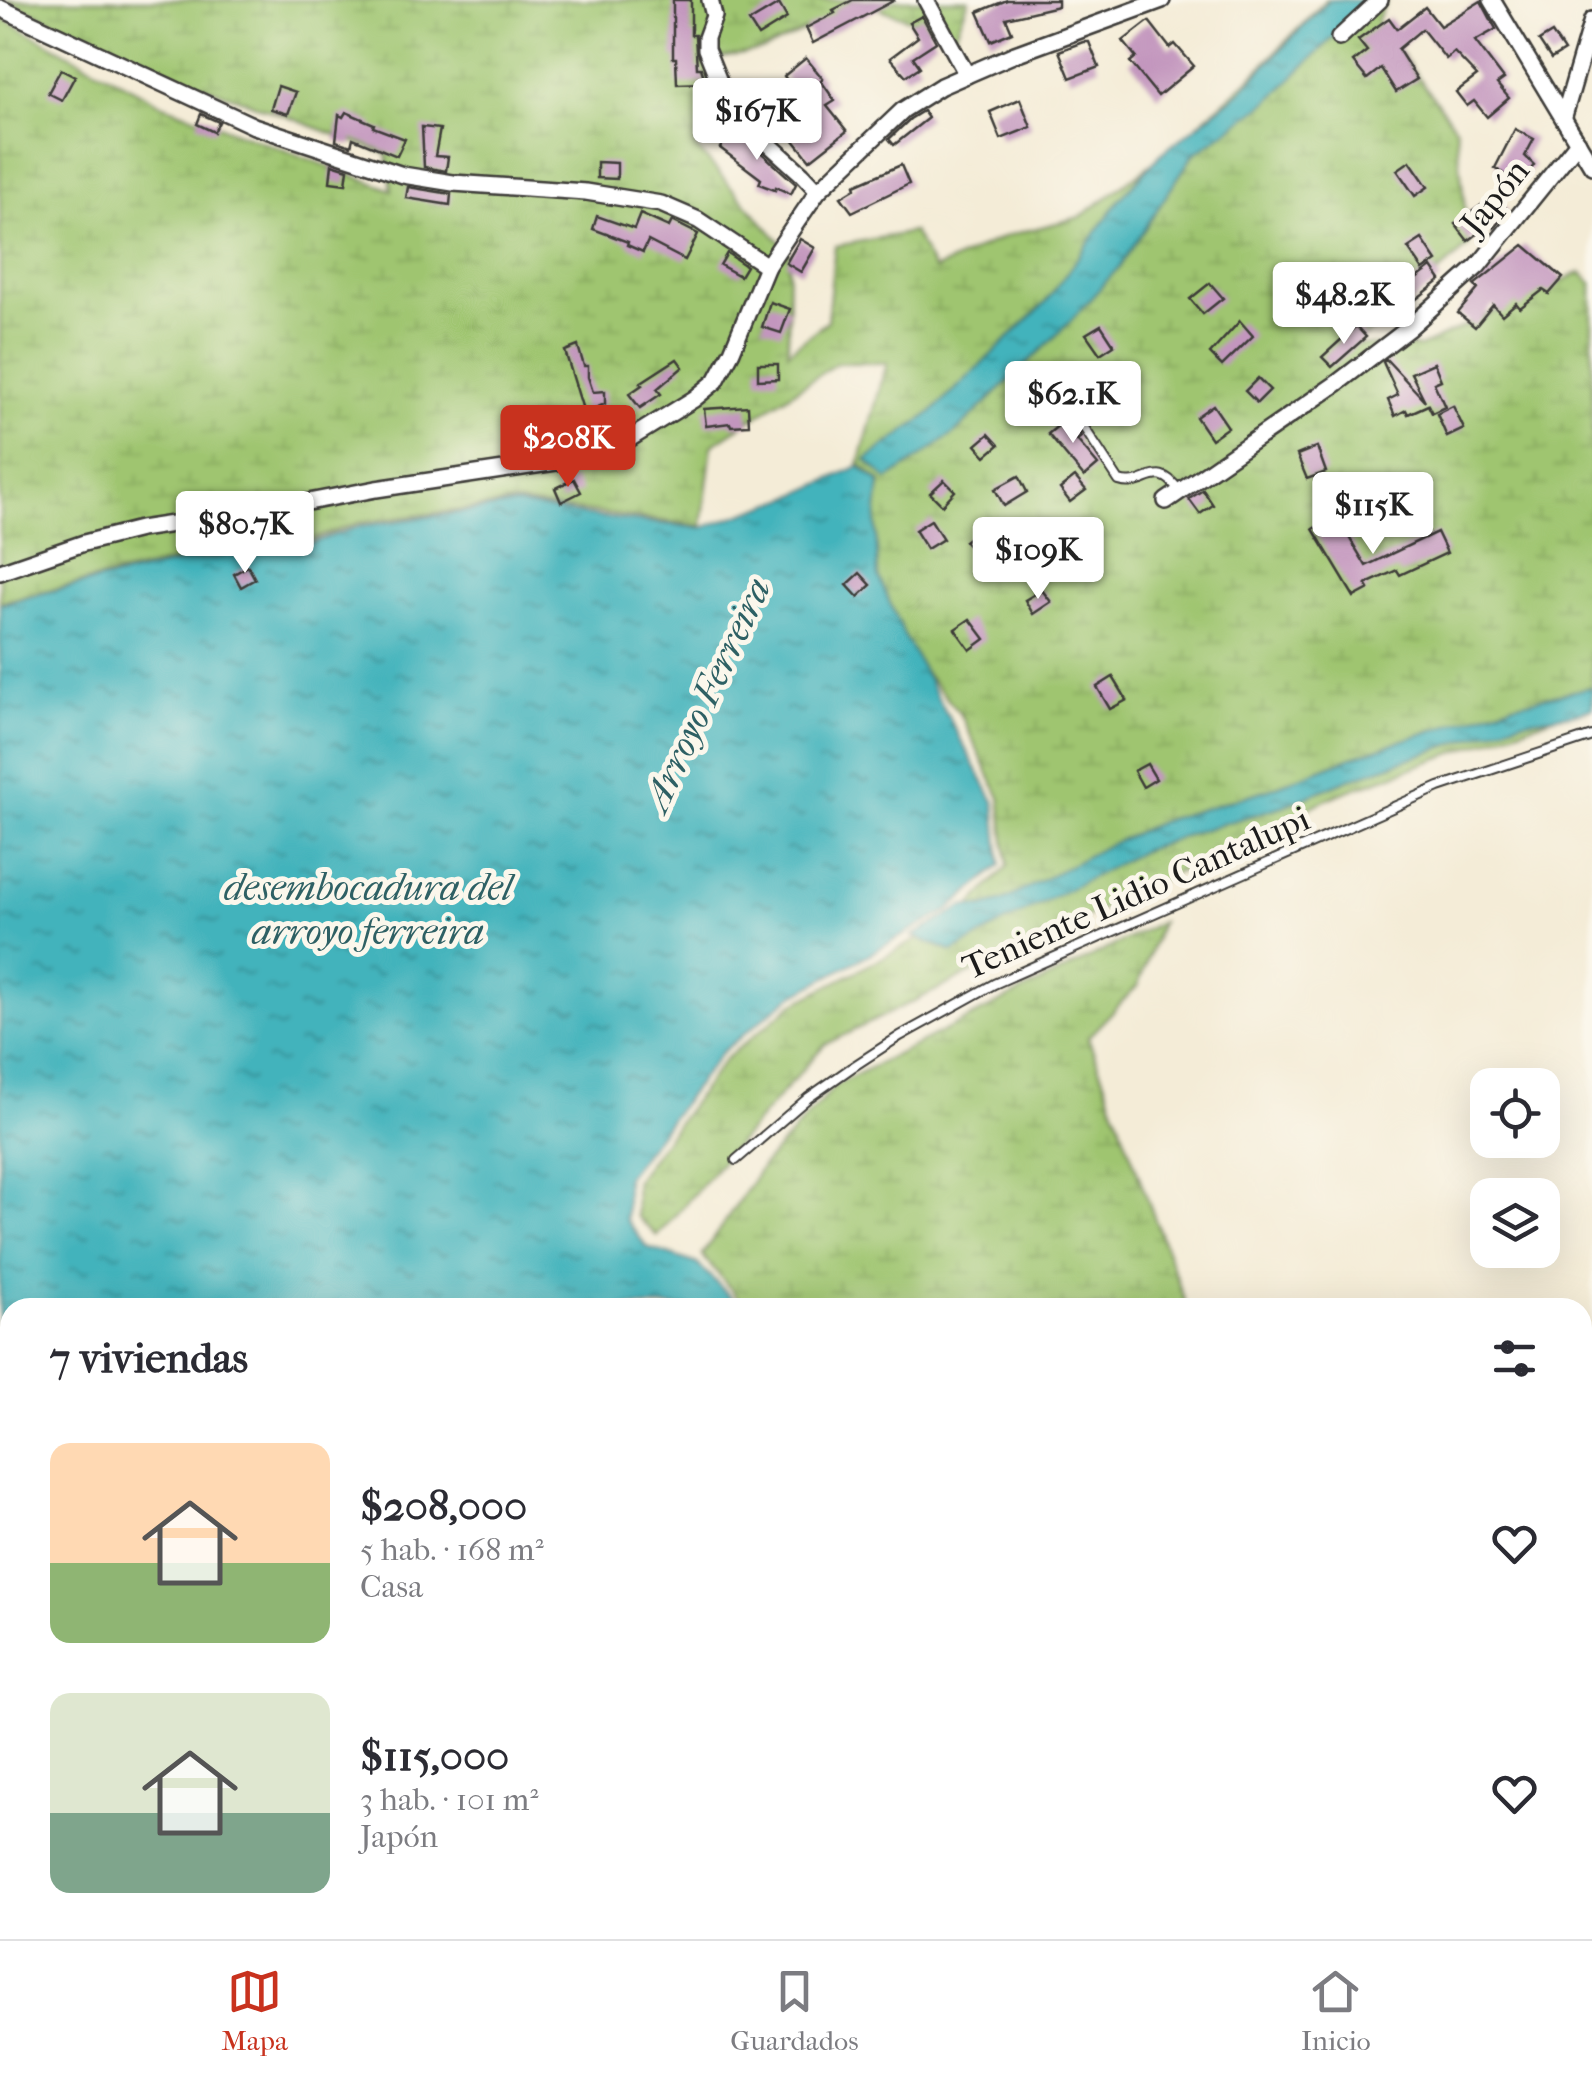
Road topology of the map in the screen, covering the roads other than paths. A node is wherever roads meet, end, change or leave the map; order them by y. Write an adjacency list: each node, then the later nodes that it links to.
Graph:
1 (710, 0): 13 (street)
2 (926, 0): 9 (street)
3 (1162, 0): 9 (street)
4 (1380, 0): 8 (street)
5 (1492, 0): 10 (street)
6 (0, 8): 14 (street)
7 (1592, 20): 10 (street)
8 (1339, 38)
9 (967, 75): 13 (street)
10 (1564, 116): 11 (street)
11 (1578, 142): 12 (street); 16 (street, Japón)
12 (1592, 166)
13 (818, 191): 14 (street)
14 (766, 266): 17 (street)
15 (1079, 420): 16 (lane)
16 (1173, 496)
17 (0, 572)
18 (1592, 736): 19 (lane, Teniente Lidio Cantalupi)
19 (736, 1160)

